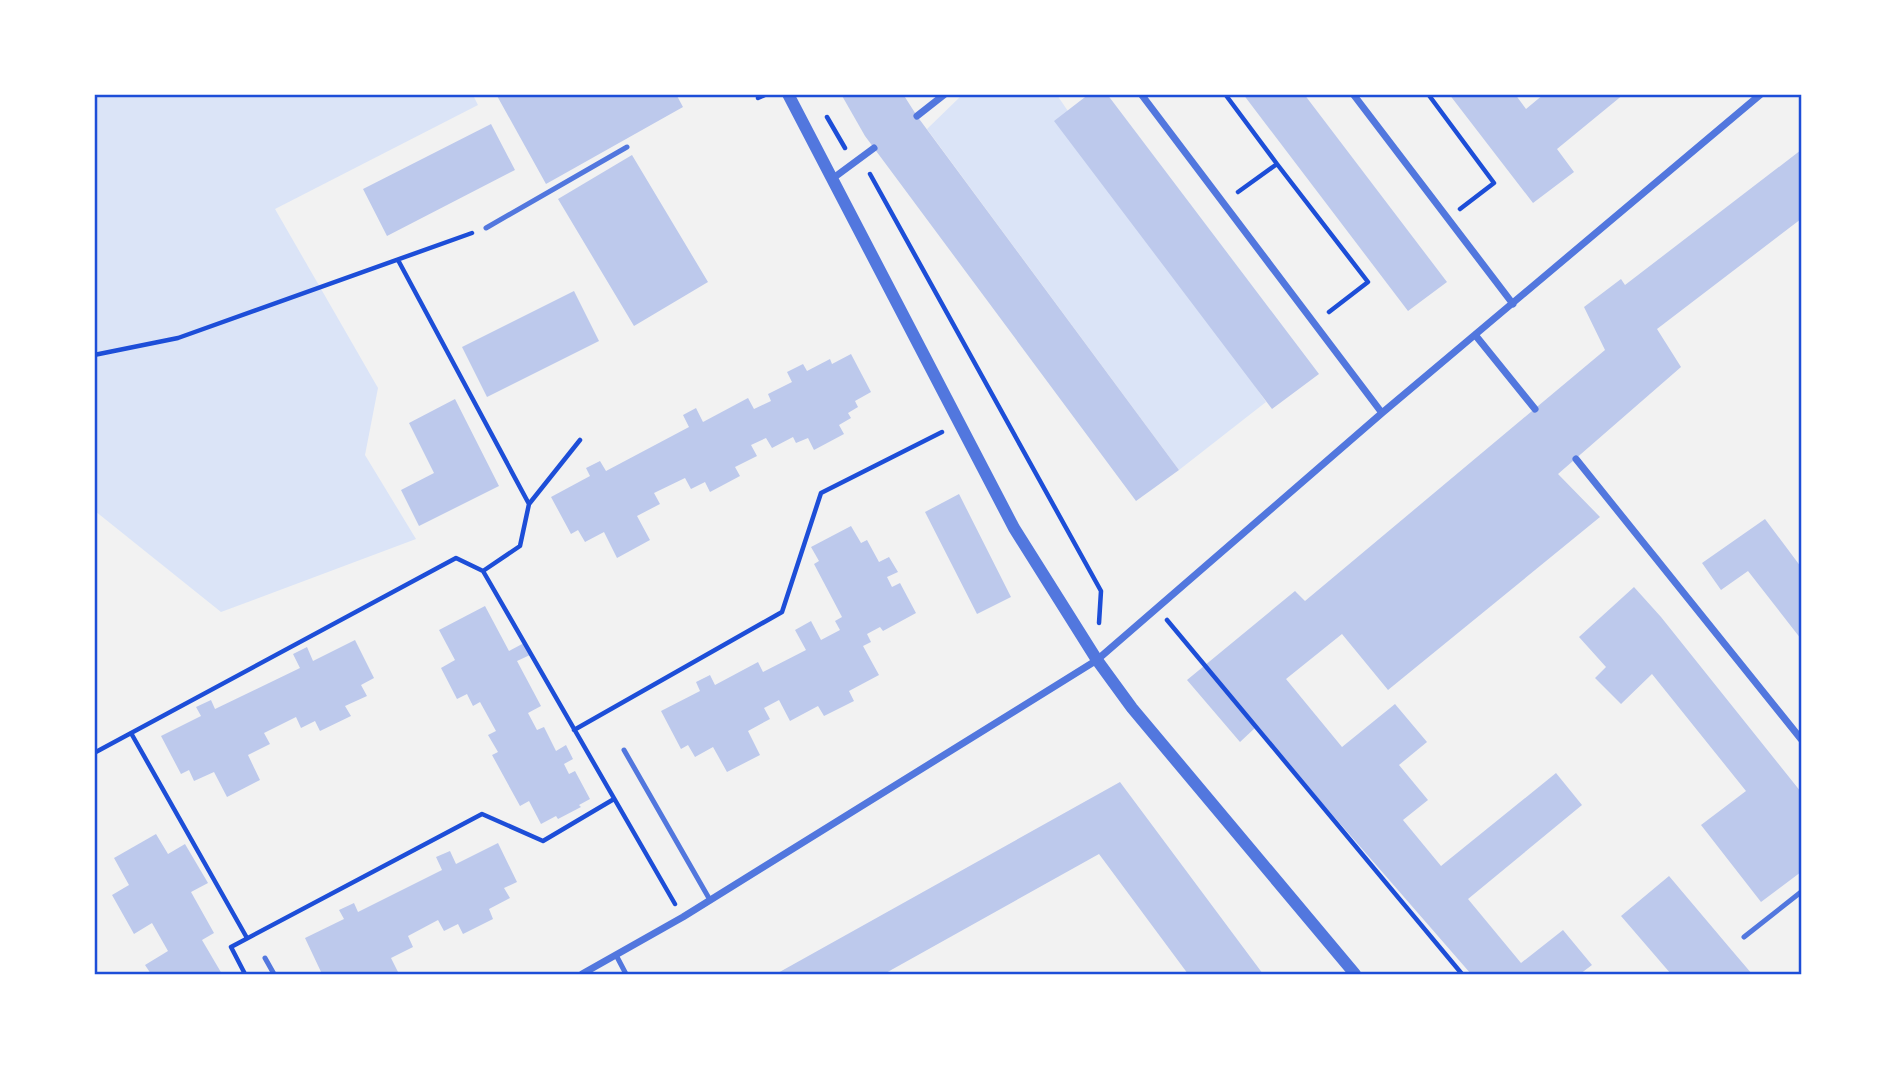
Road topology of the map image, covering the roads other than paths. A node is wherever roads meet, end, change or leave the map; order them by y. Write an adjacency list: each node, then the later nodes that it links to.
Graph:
1 (788, 94): 9 (street)
2 (945, 94): 6 (street)
3 (1140, 94): 14 (street)
4 (1353, 94): 11 (street)
5 (1761, 94): 11 (street)
6 (917, 116)
7 (627, 147): 10 (lane)
8 (874, 148): 9 (street)
9 (832, 178): 16 (street)
10 (486, 228)
11 (1513, 304): 12 (street)
12 (1476, 336): 13 (street); 14 (street)
13 (1535, 409)
14 (1382, 413): 16 (street)
15 (1576, 459): 17 (street)
16 (1097, 660): 20 (street); 27 (street)
17 (1801, 739)
18 (624, 750): 20 (lane)
19 (1801, 892): 21 (lane)
20 (710, 900): 22 (street)
21 (1744, 937)
22 (616, 955): 25 (street); 26 (lane)
23 (265, 958): 24 (lane)
24 (274, 975)
25 (582, 975)
26 (626, 975)
27 (1355, 975)

